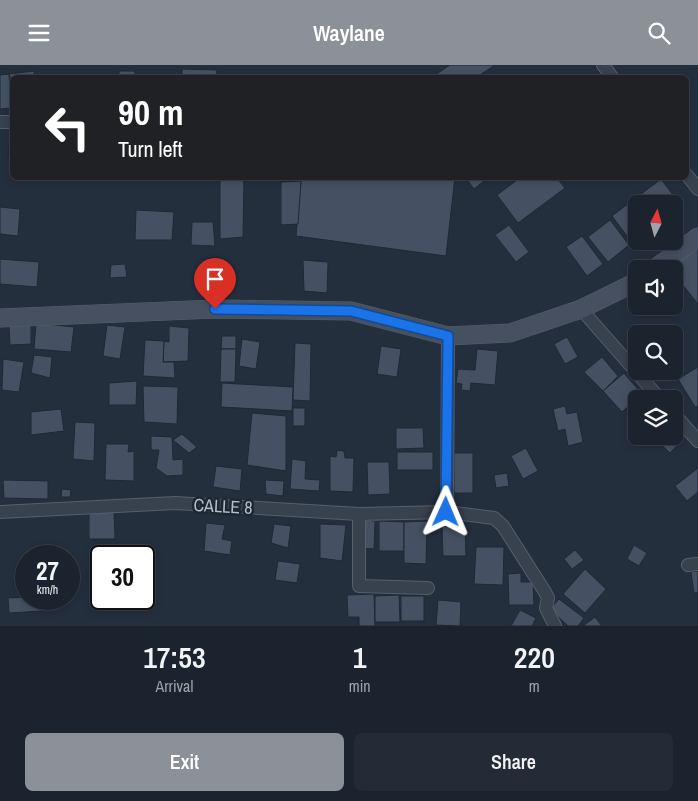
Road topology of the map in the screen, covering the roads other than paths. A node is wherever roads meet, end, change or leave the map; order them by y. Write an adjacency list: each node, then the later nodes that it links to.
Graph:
1 (689, 178): 2 (street)
2 (698, 189)
3 (698, 237): 4 (street)
4 (666, 260)
5 (628, 286): 6 (street)
6 (581, 309): 8 (street); 9 (street)
7 (0, 318): 8 (street)
8 (448, 336): 13 (street)
9 (652, 390)
10 (683, 424): 11 (street)
11 (698, 441)
12 (0, 512): 14 (street, CALLE 8)
13 (446, 512): 14 (street, CALLE 8); 16 (street, CALLE 8)
14 (359, 514): 15 (street)
15 (428, 589)
16 (555, 626)

